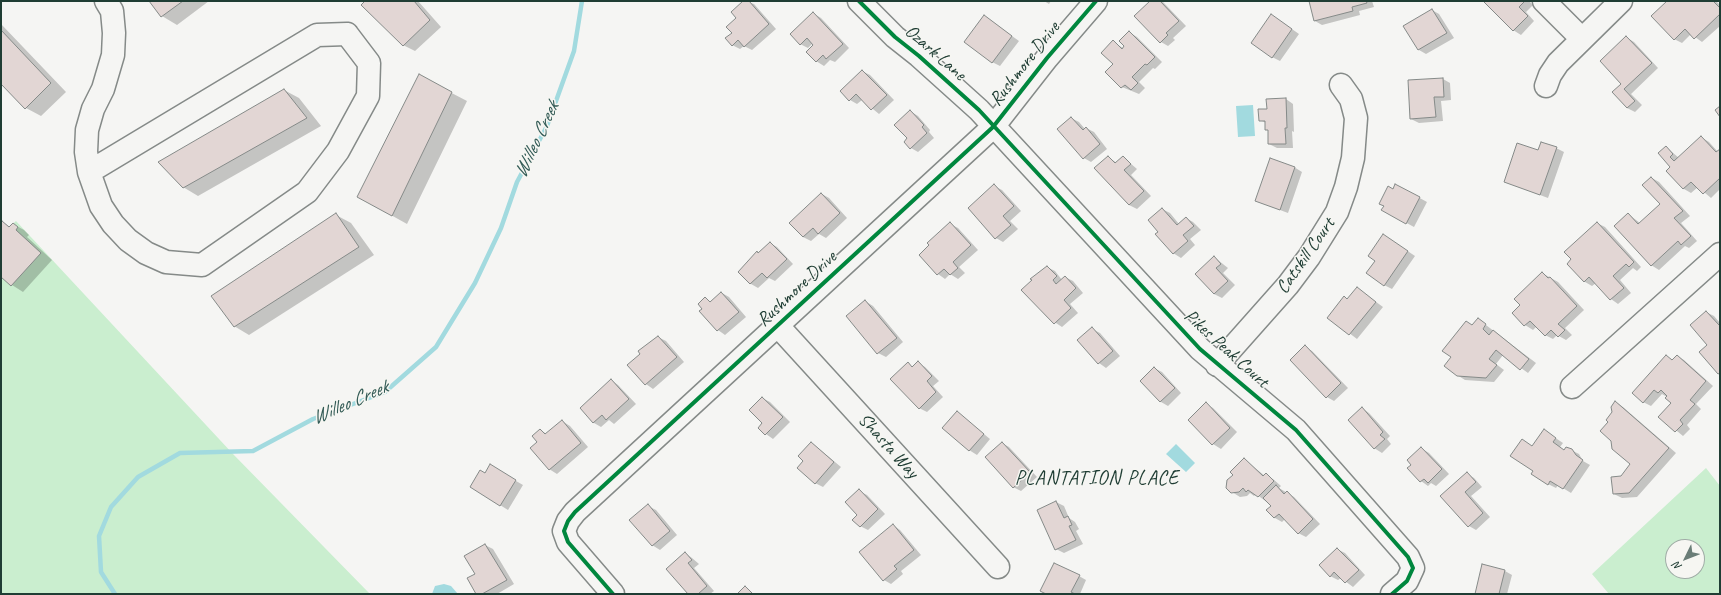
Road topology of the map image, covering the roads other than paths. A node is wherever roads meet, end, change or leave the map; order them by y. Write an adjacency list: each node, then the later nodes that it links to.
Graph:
1 (106, 1): 10 (street)
2 (859, 1): 9 (street, Ozark Lane)
3 (1096, 1): 9 (street, Rushmore Drive)
4 (1544, 1): 6 (street)
5 (1620, 1): 6 (street)
6 (1582, 39): 8 (street)
7 (1340, 84): 13 (street, Catskill Court)
8 (1546, 86)
9 (993, 127): 12 (street, Rushmore Drive); 13 (street, Pikes Peak Court)
10 (89, 172): 10 (street)
11 (1720, 254): 14 (street)
12 (778, 326): 15 (street, Shasta Way); 16 (street, Rushmore Drive)
13 (1217, 365): 17 (street, Pikes Peak Court)
14 (1572, 387)
15 (998, 567)
16 (613, 594)
17 (1392, 594)

